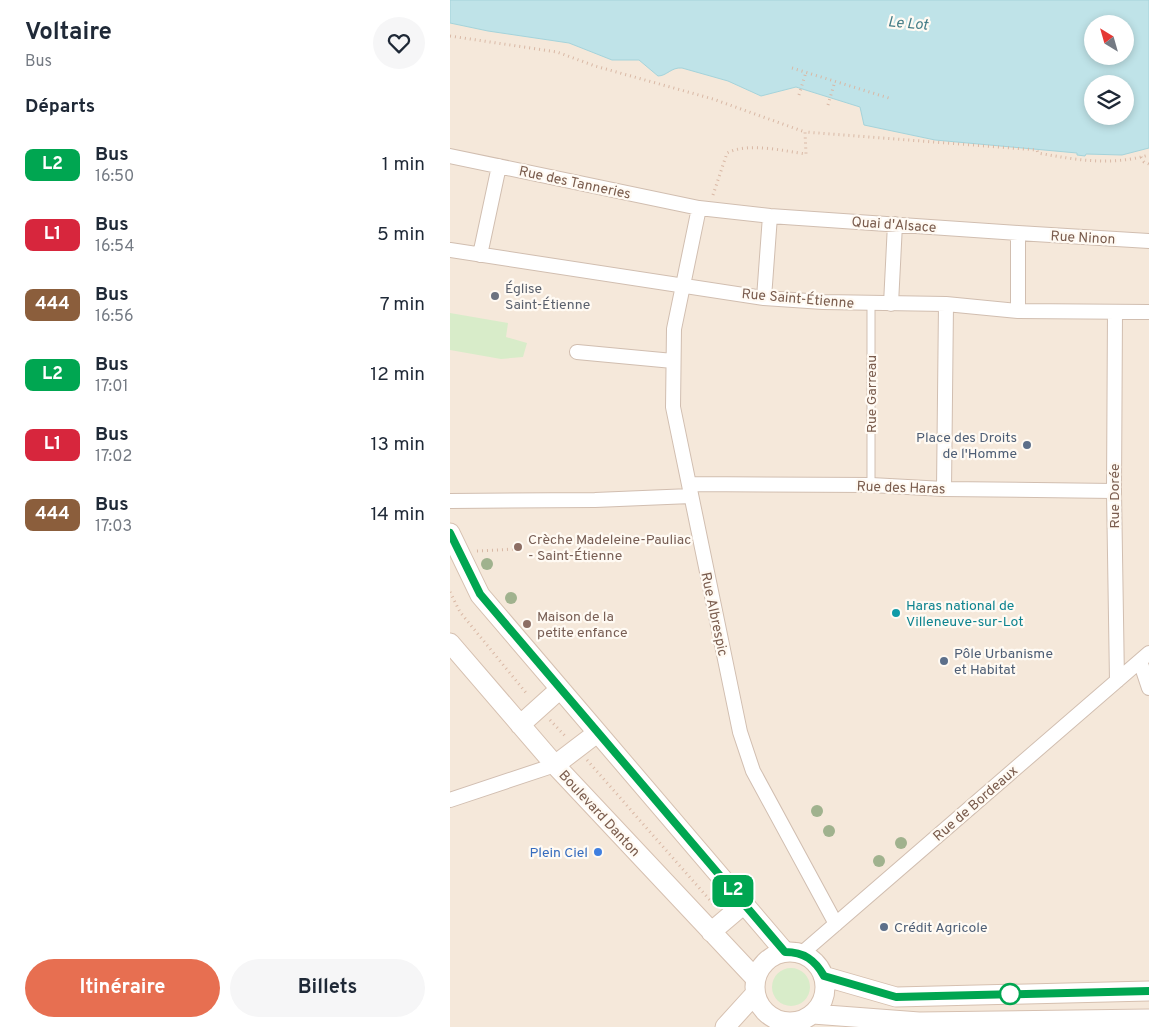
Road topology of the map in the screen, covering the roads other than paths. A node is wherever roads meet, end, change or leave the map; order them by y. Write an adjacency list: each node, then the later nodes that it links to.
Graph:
1 (450, 156): 2 (street, Rue des Tanneries)
2 (499, 166): 3 (street, Rue des Tanneries); 9 (street)
3 (699, 208): 4 (street, Rue des Tanneries); 10 (street, Rue Albrespic)
4 (770, 216): 5 (street, Quai d'Alsace); 11 (street)
5 (895, 224): 6 (street, Quai d'Alsace); 13 (street)
6 (1018, 233): 7 (street, Rue Ninon); 15 (street)
7 (1149, 241)
8 (450, 250): 9 (street, Rue Saint-Étienne)
9 (480, 255): 10 (street, Rue Saint-Étienne)
10 (686, 286): 11 (street, Rue Saint-Étienne); 19 (street, Rue Albrespic)
11 (764, 298): 12 (street, Rue Saint-Étienne)
12 (871, 303): 13 (street, Rue Saint-Étienne); 20 (lane, Rue Garreau)
13 (891, 304): 14 (street, Rue Saint-Étienne)
14 (946, 304): 15 (street, Rue Saint-Étienne); 21 (street)
15 (1018, 311): 16 (street, Rue Saint-Étienne)
16 (1115, 312): 17 (street, Rue Saint-Étienne); 23 (street, Rue Dorée)
17 (1149, 312)
18 (577, 352): 19 (street)
19 (673, 362): 22 (street, Rue Albrespic)
20 (871, 485): 21 (street, Rue des Haras); 22 (street, Rue des Haras)
21 (944, 489): 23 (street, Rue des Haras)
22 (690, 490): 24 (street, Rue des Haras); 36 (street, Rue Albrespic)
23 (1114, 491): 28 (street, Rue Dorée)
24 (450, 500)
25 (450, 533): 30 (main road)
26 (450, 643): 31 (main road, Boulevard Danton)
27 (1144, 657): 28 (street, Rue de Bordeaux); 29 (street)
28 (1117, 681): 36 (street, Rue de Bordeaux)
29 (1149, 688)
30 (560, 689): 31 (main road); 32 (main road)
31 (520, 724): 33 (main road, Boulevard Danton)
32 (597, 733): 33 (main road); 35 (main road)
33 (555, 765): 34 (street); 37 (main road, Boulevard Danton)
34 (450, 800)
35 (744, 904): 37 (main road); 38 (main road)
36 (836, 924): 38 (street, Rue de Bordeaux)
37 (712, 932): 40 (main road, Boulevard Danton)
38 (793, 953): 39 (main road); 40 (main road)
39 (824, 976): 41 (main road); 42 (main road)
40 (755, 987): 44 (main road); 46 (main road)
41 (1149, 991)
42 (813, 1014): 44 (main road); 45 (main road)
43 (1149, 1019): 45 (main road)
44 (779, 1021): 47 (main road)
45 (900, 1024)
46 (725, 1027)
47 (758, 1027)

